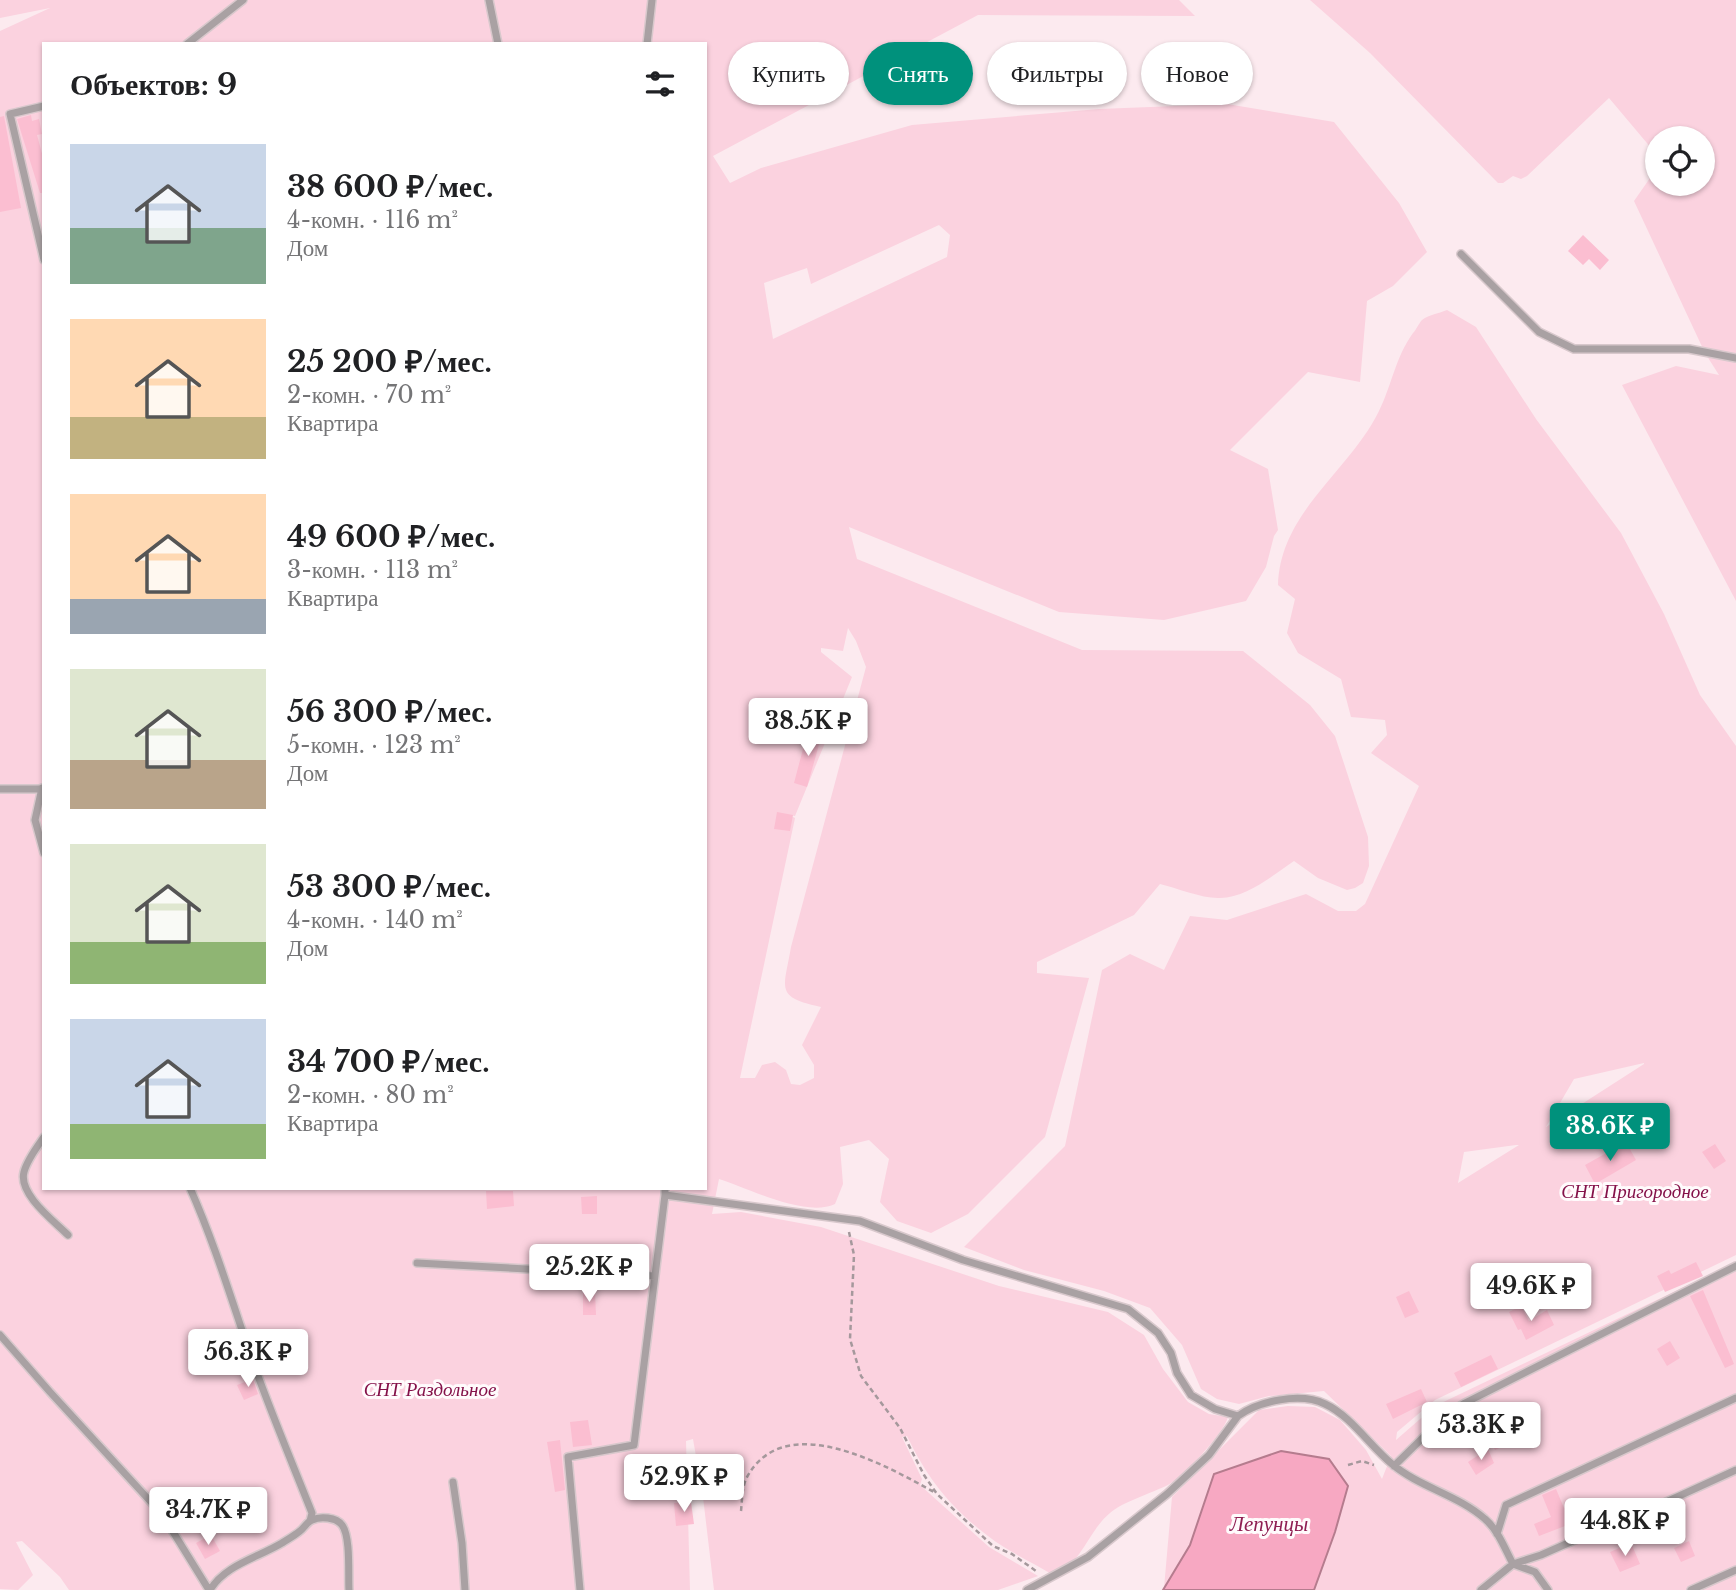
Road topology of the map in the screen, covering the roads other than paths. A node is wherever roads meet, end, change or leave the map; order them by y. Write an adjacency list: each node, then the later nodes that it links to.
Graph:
1 (243, 0): 4 (lane)
2 (489, 0): 5 (lane)
3 (652, 0): 6 (lane)
4 (190, 42)
5 (498, 42)
6 (647, 42)
7 (42, 106): 8 (lane)
8 (42, 252)
9 (1461, 254): 10 (lane)
10 (1736, 358)
11 (0, 789): 12 (lane)
12 (42, 789)
13 (42, 793): 14 (lane)
14 (42, 846)
15 (42, 1140): 18 (lane)
16 (191, 1190): 28 (lane)
17 (665, 1192): 21 (lane); 24 (lane)
18 (68, 1235)
19 (417, 1263): 21 (lane)
20 (1736, 1266): 25 (lane)
21 (655, 1276): 35 (lane)
22 (0, 1335): 32 (lane)
23 (1736, 1398): 29 (lane)
24 (1238, 1416): 25 (lane); 36 (lane)
25 (1394, 1466): 29 (lane)
26 (1736, 1470): 30 (lane)
27 (453, 1482): 34 (lane)
28 (310, 1521): 32 (lane); 33 (lane)
29 (1497, 1534): 30 (lane)
30 (1513, 1564): 37 (lane); 38 (lane)
31 (1736, 1570): 39 (lane)
32 (210, 1590)
33 (349, 1590)
34 (466, 1590)
35 (580, 1590)
36 (1027, 1590)
37 (1481, 1590)
38 (1548, 1590)
39 (1691, 1590)

